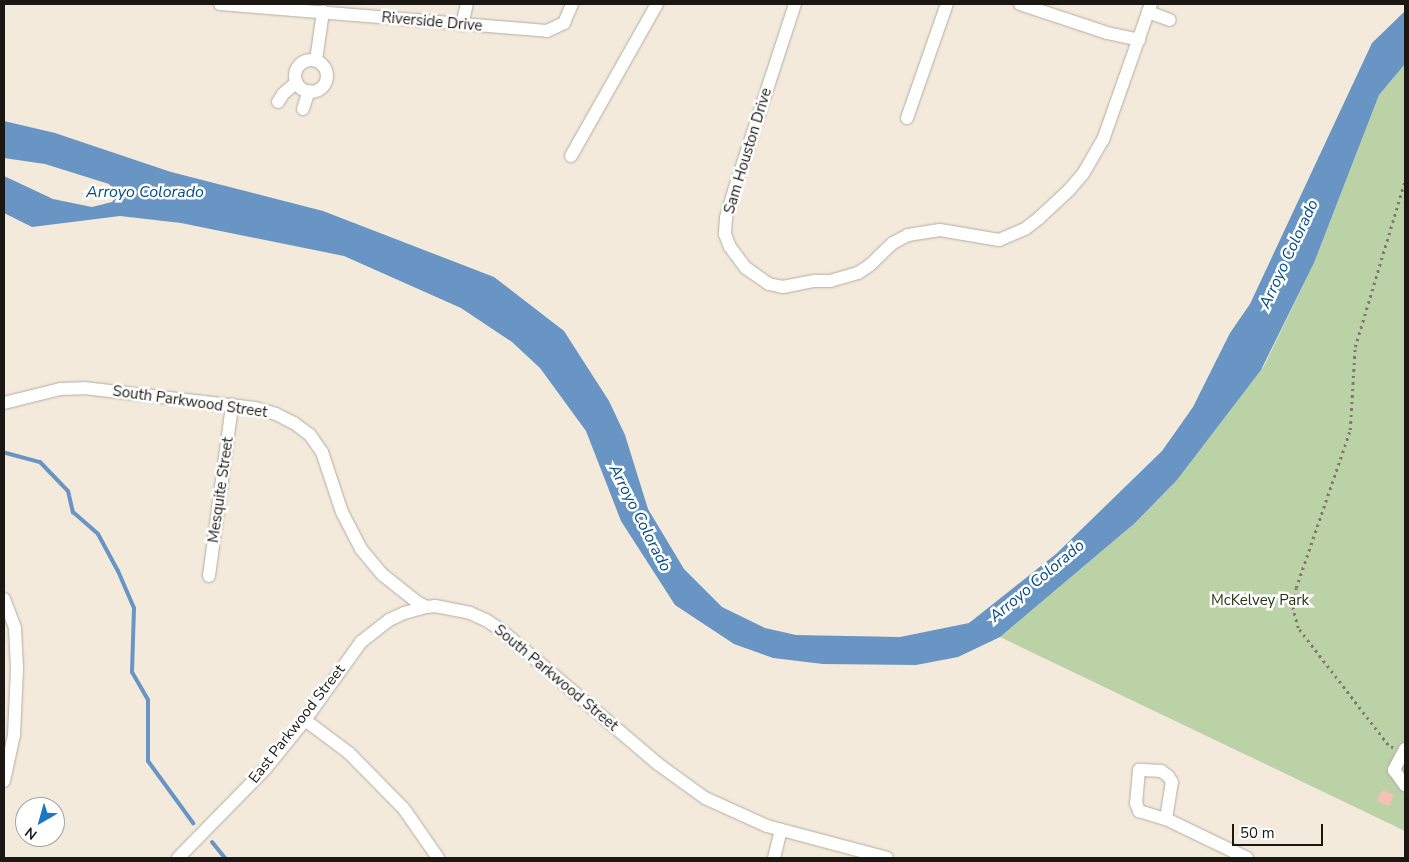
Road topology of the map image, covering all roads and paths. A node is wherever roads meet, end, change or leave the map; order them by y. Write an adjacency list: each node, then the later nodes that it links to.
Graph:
1 (220, 4): 8 (street, Riverside Drive)
2 (467, 4): 13 (street)
3 (572, 4): 13 (street, Riverside Drive)
4 (656, 4): 21 (street)
5 (795, 4): 14 (street, Sam Houston Drive)
6 (947, 4): 20 (street)
7 (1020, 4): 14 (street)
8 (259, 5): 11 (street, Riverside Drive)
9 (1149, 8): 12 (street); 14 (street, Sam Houston Drive)
10 (360, 10): 11 (street, Riverside Drive); 13 (street, Riverside Drive)
11 (323, 12): 15 (street)
12 (1170, 20)
13 (462, 25)
14 (1139, 40)
15 (316, 60): 16 (street); 17 (street)
16 (297, 82): 17 (street); 18 (street)
17 (309, 91): 19 (street)
18 (278, 102)
19 (303, 109)
20 (907, 118)
21 (571, 156)
22 (1405, 180): 29 (path)
23 (4, 404): 24 (street, South Parkwood Street)
24 (232, 404): 25 (street, Mesquite Street); 27 (street, South Parkwood Street)
25 (210, 576)
26 (4, 599): 31 (street)
27 (427, 607): 28 (street, East Parkwood Street); 34 (street, South Parkwood Street)
28 (305, 720): 35 (street, East Parkwood Street); 36 (street)
29 (1388, 745)
30 (1405, 749): 32 (street)
31 (4, 780)
32 (1405, 785)
33 (1166, 819): 39 (street)
34 (781, 830): 37 (street); 38 (street, South Parkwood Street)
35 (178, 858)
36 (438, 858)
37 (774, 858)
38 (887, 858)
39 (1247, 858)

